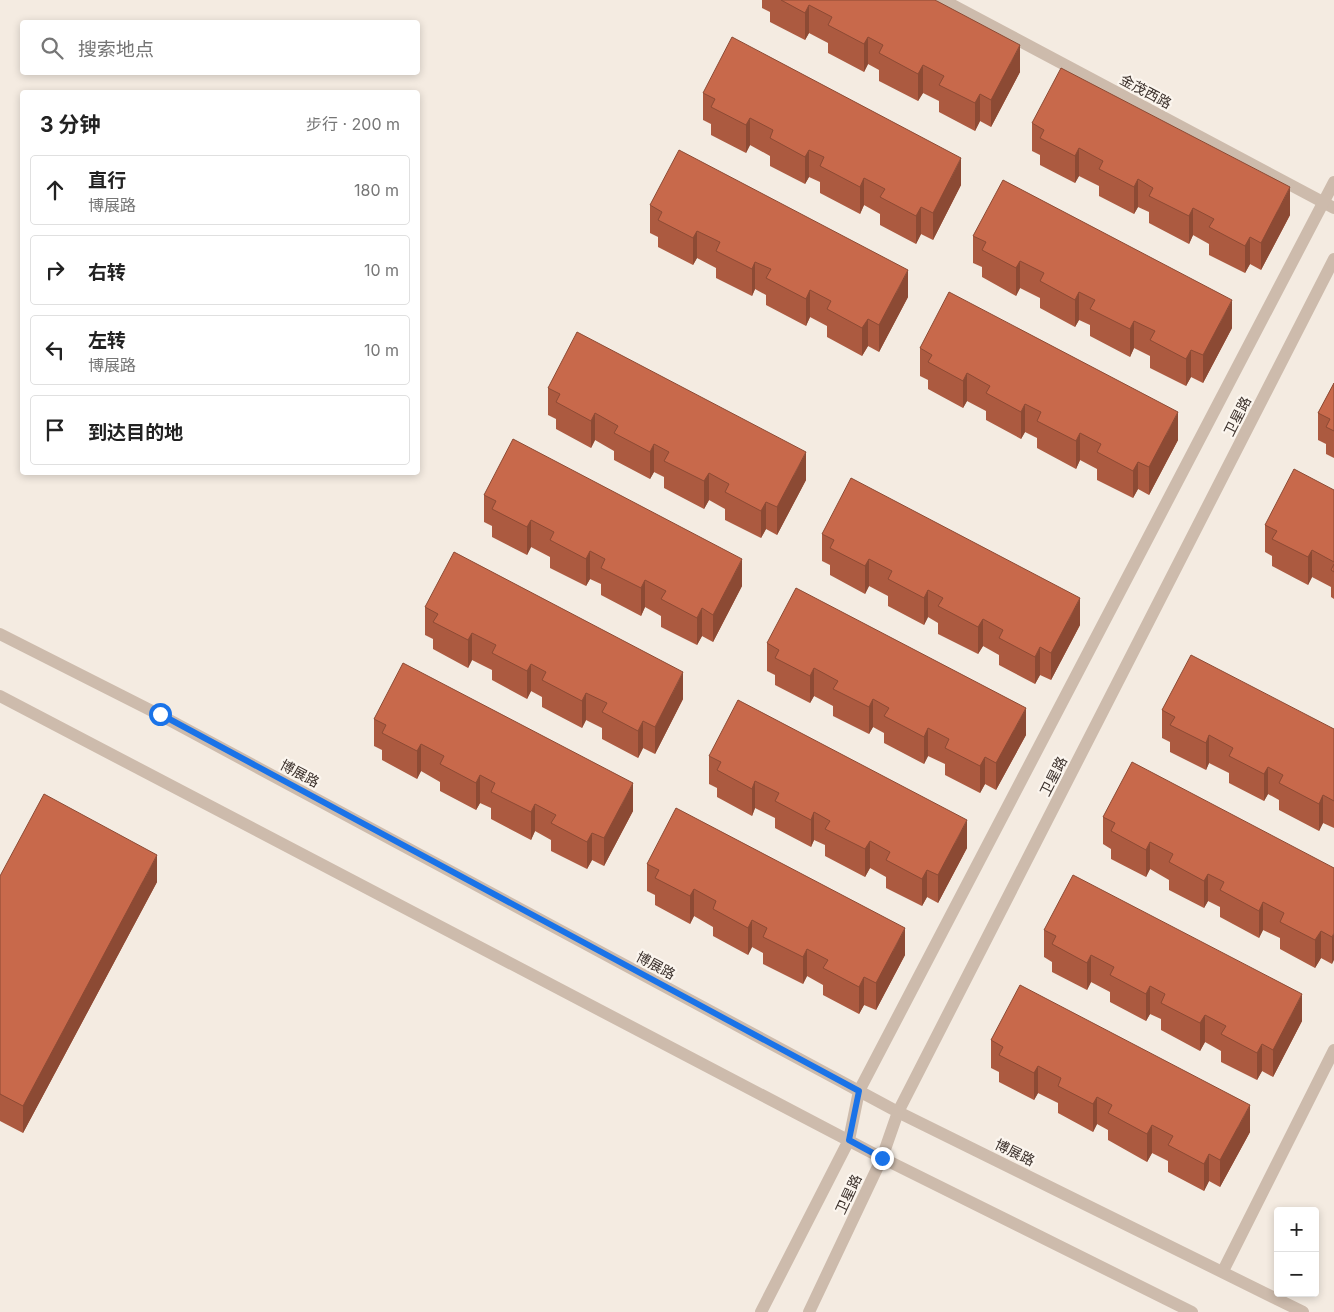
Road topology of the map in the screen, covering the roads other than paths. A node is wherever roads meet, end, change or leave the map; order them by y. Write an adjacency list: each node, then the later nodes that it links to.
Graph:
1 (943, 0): 3 (street, 金茂西路)
2 (1334, 182): 3 (street)
3 (1329, 206): 8 (street)
4 (1334, 259): 9 (street, 卫星路)
5 (0, 634): 8 (street, 博展路)
6 (0, 696): 10 (street)
7 (1334, 1050): 12 (street)
8 (859, 1091): 9 (street, 博展路); 10 (street)
9 (898, 1112): 11 (street, 卫星路); 12 (street, 博展路)
10 (849, 1140): 11 (street); 13 (street)
11 (882, 1158): 14 (street, 卫星路); 15 (street)
12 (1223, 1271): 16 (street, 博展路)
13 (761, 1312)
14 (809, 1312)
15 (1192, 1312)
16 (1303, 1312)

